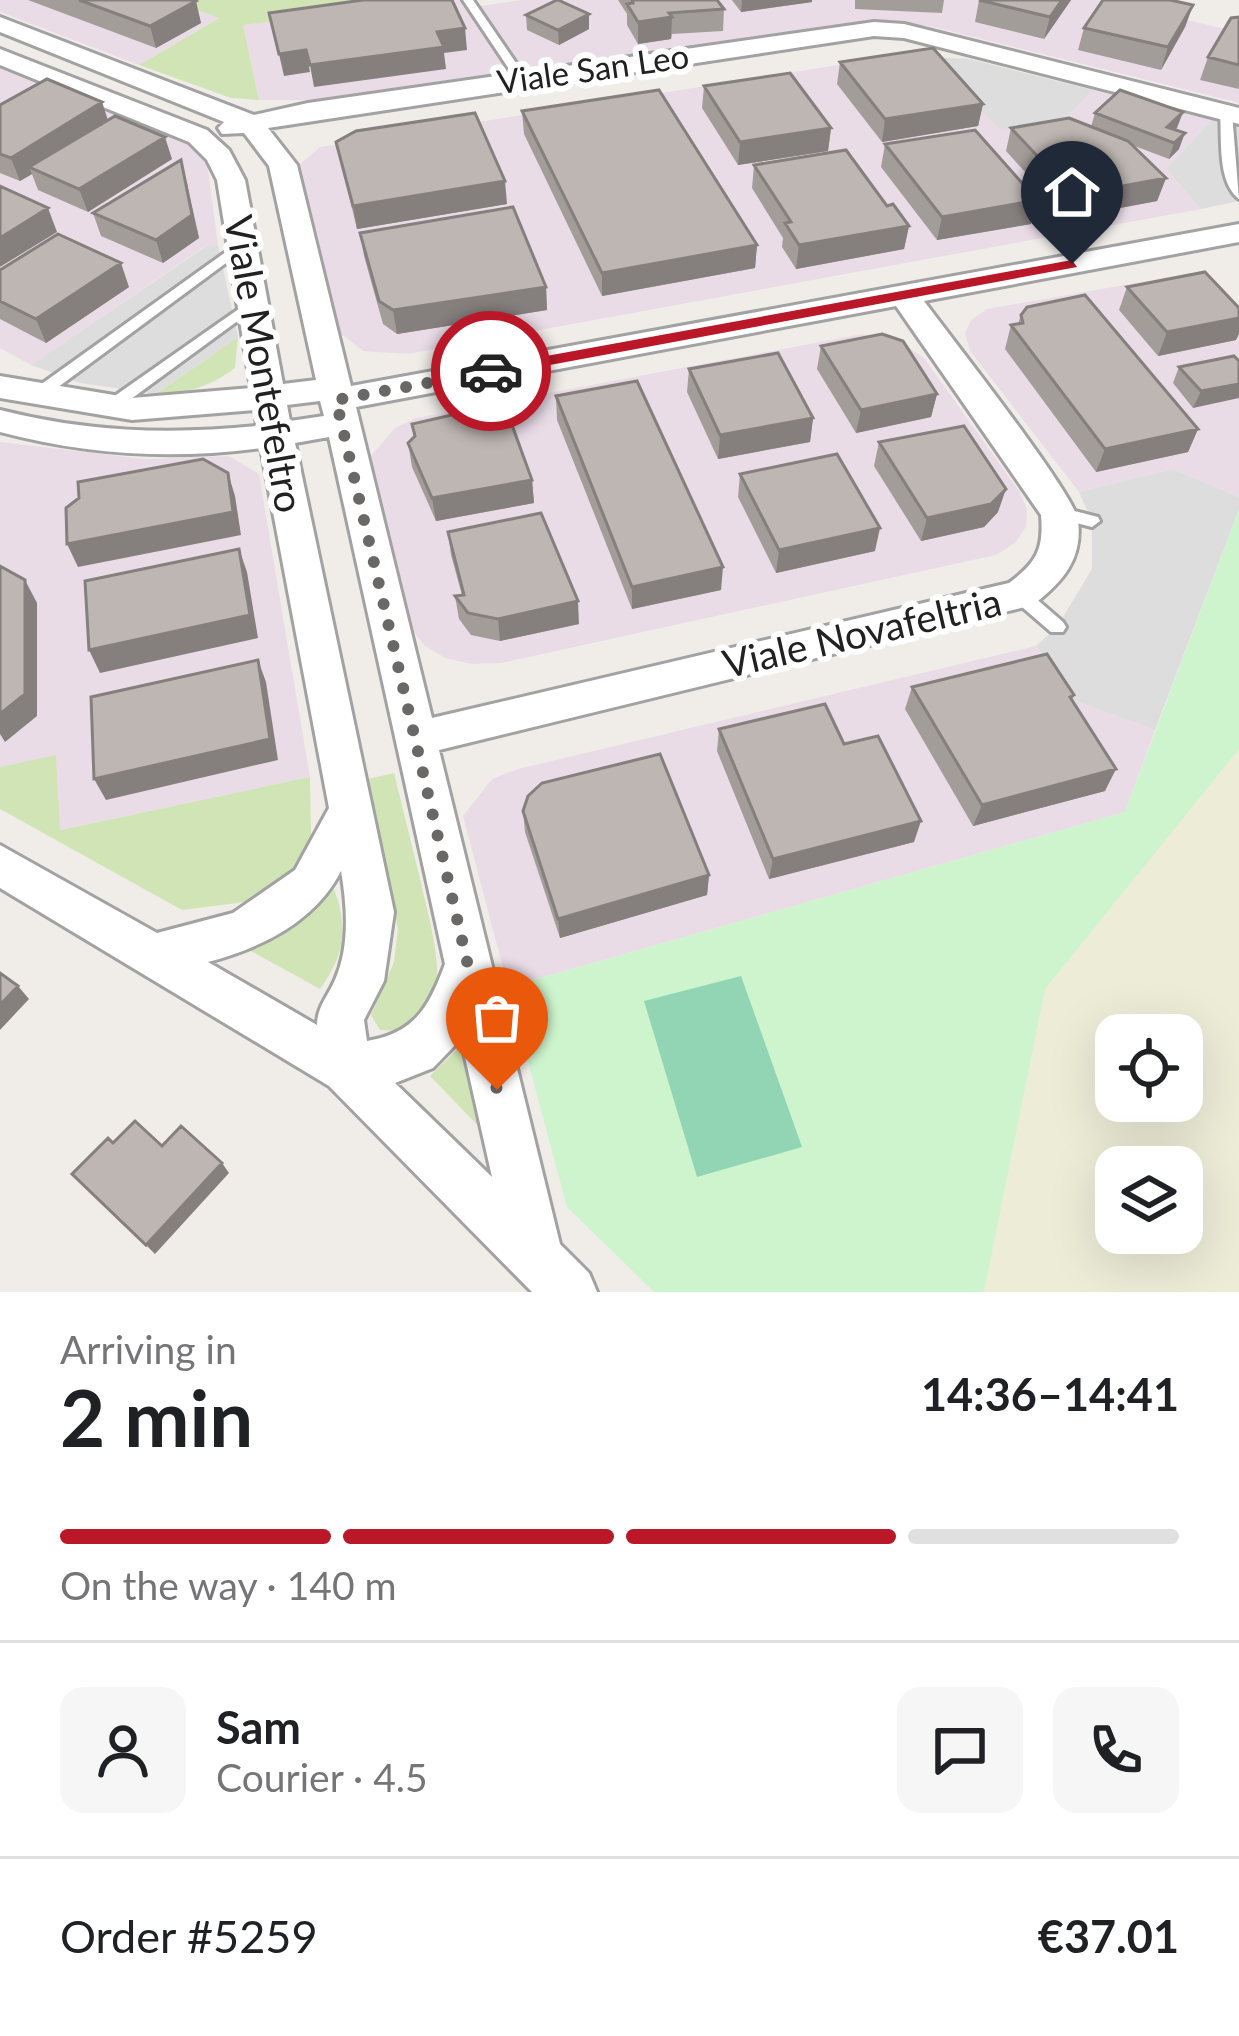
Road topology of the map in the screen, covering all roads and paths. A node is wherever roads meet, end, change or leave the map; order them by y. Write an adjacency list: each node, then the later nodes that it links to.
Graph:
1 (468, 0): 5 (lane)
2 (0, 24): 7 (street)
3 (0, 56): 8 (street)
4 (994, 58): 5 (street, Viale San Leo); 6 (street, Viale San Leo); 7 (street, Viale San Leo)
5 (521, 80): 7 (street, Viale San Leo)
6 (1233, 115): 9 (lane)
7 (259, 135): 8 (street, Viale San Leo); 16 (street, Viale Montefeltro)
8 (208, 146): 11 (street, Viale Montefeltro)
9 (1239, 195)
10 (1239, 233): 12 (street)
11 (244, 243): 13 (street, Viale Montefeltro); 15 (lane)
12 (904, 295): 16 (street); 20 (street, Viale Novafeltria)
13 (254, 303): 17 (lane); 18 (street, Viale Montefeltro)
14 (0, 387): 15 (street)
15 (40, 392): 17 (street)
16 (337, 404): 18 (street); 22 (street, Viale Montefeltro)
17 (111, 406): 18 (street)
18 (273, 417): 19 (street); 23 (street, Viale Montefeltro)
19 (0, 421)
20 (1020, 595): 21 (lane); 22 (street, Viale Novafeltria)
21 (1058, 627)
22 (416, 739): 26 (street, Viale Montefeltro)
23 (349, 812): 25 (street); 27 (street, Viale Montefeltro)
24 (0, 865): 25 (street)
25 (154, 956): 27 (street)
26 (468, 965): 27 (street); 28 (street, Viale Montefeltro)
27 (346, 1069): 28 (street)
28 (553, 1274)

